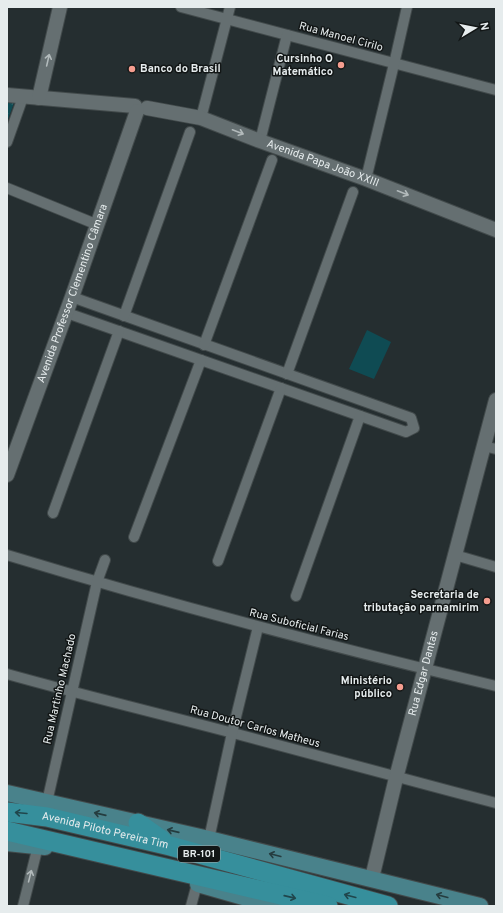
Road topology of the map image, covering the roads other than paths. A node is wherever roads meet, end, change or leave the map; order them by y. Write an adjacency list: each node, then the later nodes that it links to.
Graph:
1 (60, 7): 11 (main road, one-way to 1)
2 (181, 7): 5 (street, Rua Manoel Cirilo)
3 (230, 7): 5 (street)
4 (407, 7): 7 (street)
5 (227, 19): 6 (street, Rua Manoel Cirilo); 13 (street)
6 (287, 35): 7 (street, Rua Manoel Cirilo); 15 (street)
7 (394, 64): 8 (street, Rua Manoel Cirilo); 18 (street)
8 (496, 90)
9 (7, 95): 10 (main road, Avenida Papa João XXIII)
10 (23, 97): 11 (main road, Avenida Papa João XXIII); 16 (street)
11 (39, 98): 12 (main road, Avenida Papa João XXIII)
12 (140, 108): 13 (main road, Avenida Papa João XXIII); 21 (main road, Avenida Professor Clementino Câmara)
13 (201, 118): 15 (main road, Avenida Papa João XXIII, one-way to 15)
14 (190, 132): 25 (street)
15 (260, 141): 18 (main road, Avenida Papa João XXIII)
16 (7, 142)
17 (272, 160): 29 (street)
18 (366, 179): 22 (main road, Avenida Papa João XXIII, one-way to 22)
19 (7, 188): 21 (street)
20 (353, 192): 33 (street)
21 (98, 225): 23 (main road, Avenida Professor Clementino Câmara)
22 (496, 230)
23 (72, 297): 24 (main road, Avenida Professor Clementino Câmara); 25 (street)
24 (67, 313): 27 (street); 42 (main road, Avenida Professor Clementino Câmara)
25 (124, 316): 26 (street)
26 (157, 328): 28 (street); 29 (street)
27 (119, 331): 28 (street); 43 (street)
28 (151, 342): 31 (street)
29 (204, 345): 30 (street)
30 (238, 357): 32 (street); 33 (street)
31 (201, 360): 32 (street); 44 (street)
32 (233, 371): 35 (street)
33 (288, 374): 34 (street)
34 (319, 385): 36 (street); 38 (street)
35 (281, 388): 36 (street); 48 (street)
36 (313, 400): 39 (street)
37 (496, 400): 41 (main road, Rua Edgar Dantas)
38 (396, 413): 40 (street); 40 (street)
39 (360, 416): 40 (street); 51 (street)
40 (392, 428)
41 (490, 447): 46 (main road, Rua Edgar Dantas)
42 (7, 475)
43 (53, 513)
44 (134, 537)
45 (7, 555): 50 (street, Rua Suboficial Farias)
46 (456, 555): 49 (street); 53 (main road, Rua Edgar Dantas)
47 (105, 560): 50 (street)
48 (218, 561)
49 (496, 567)
50 (97, 582): 52 (street, Rua Suboficial Farias); 56 (street, Rua Martinho Machado)
51 (296, 596)
52 (258, 627): 53 (street, Rua Suboficial Farias); 57 (street)
53 (426, 669): 55 (street, Rua Suboficial Farias); 58 (main road, Rua Edgar Dantas)
54 (7, 674): 56 (street, Rua Doutor Carlos Matheus)
55 (496, 686)
56 (72, 692): 57 (street, Rua Doutor Carlos Matheus); 60 (street, Rua Martinho Machado)
57 (232, 733): 58 (street, Rua Doutor Carlos Matheus); 65 (street)
58 (396, 778): 61 (street, Rua Doutor Carlos Matheus); 69 (main road, Rua Edgar Dantas)
59 (7, 793): 60 (main road)
60 (47, 802): 63 (main road, one-way to 60)
61 (496, 803)
62 (7, 812): 68 (highway, Avenida Piloto Pereira Tim / BR-101, one-way to 62)
63 (138, 822): 65 (main road, one-way to 63); 68 (highway)
64 (7, 831): 74 (highway, Avenida Piloto Pereira Tim / BR-101, one-way to 74)
65 (209, 839): 69 (main road, one-way to 65)
66 (7, 843): 67 (main road)
67 (38, 846): 70 (main road); 71 (street, one-way to 67)
68 (170, 846): 75 (highway, Avenida Piloto Pereira Tim / BR-101, one-way to 68)
69 (372, 878): 76 (main road, one-way to 69)
70 (197, 884): 72 (street); 73 (main road)
71 (23, 906)
72 (191, 906)
73 (275, 906)
74 (328, 906)
75 (388, 906)
76 (480, 906)

